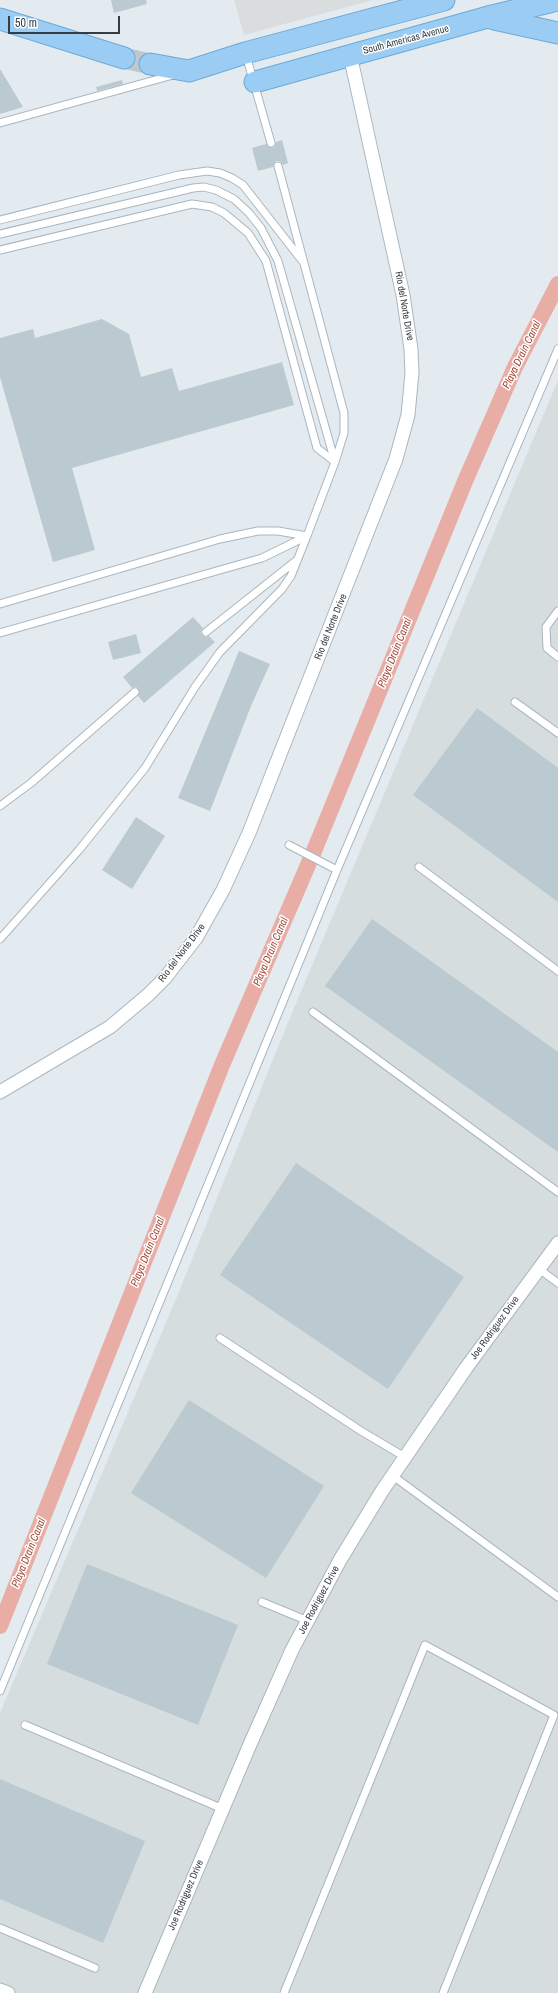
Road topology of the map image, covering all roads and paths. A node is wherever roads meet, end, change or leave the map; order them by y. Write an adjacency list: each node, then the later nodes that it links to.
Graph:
1 (444, 0): 3 (main road)
2 (558, 0): 4 (main road, South Americas Avenue)
3 (378, 17): 7 (main road); 8 (main road)
4 (488, 17): 6 (main road); 8 (main road, South Americas Avenue)
5 (0, 19): 9 (main road)
6 (558, 33)
7 (245, 53): 11 (main road); 12 (lane)
8 (350, 55): 12 (main road, South Americas Avenue); 39 (street, Rio del Norte Drive)
9 (124, 58)
10 (150, 64): 11 (main road)
11 (189, 71): 13 (lane)
12 (255, 82): 14 (lane)
13 (0, 123)
14 (271, 143)
15 (278, 166): 19 (lane)
16 (0, 220): 19 (lane)
17 (0, 234): 21 (lane)
18 (0, 250): 21 (lane)
19 (304, 263): 21 (lane)
20 (558, 349): 35 (lane)
21 (335, 462): 22 (lane)
22 (307, 536): 23 (lane); 24 (lane); 27 (lane)
23 (299, 559): 26 (lane); 36 (lane)
24 (0, 604)
25 (558, 611): 28 (lane)
26 (206, 632)
27 (0, 633)
28 (558, 657)
29 (135, 692): 32 (lane)
30 (515, 702): 31 (lane)
31 (558, 734)
32 (0, 806)
33 (289, 845): 35 (lane)
34 (419, 867): 37 (lane)
35 (338, 870): 50 (lane)
36 (0, 939)
37 (558, 971)
38 (313, 1012): 40 (lane)
39 (0, 1092)
40 (558, 1192)
41 (557, 1248): 42 (street, Joe Rodriguez Drive)
42 (539, 1269): 43 (lane); 45 (street, Joe Rodriguez Drive)
43 (558, 1283)
44 (220, 1338): 45 (lane)
45 (405, 1457): 46 (street, Joe Rodriguez Drive)
46 (393, 1476): 47 (lane); 49 (street, Joe Rodriguez Drive)
47 (558, 1597)
48 (262, 1602): 49 (lane)
49 (308, 1621): 52 (street, Joe Rodriguez Drive)
50 (0, 1691)
51 (25, 1725): 52 (lane)
52 (223, 1809): 57 (street, Joe Rodriguez Drive)
53 (0, 1928): 54 (lane)
54 (95, 1968)
55 (0, 1990): 56 (street)
56 (8, 1993)
57 (145, 1993)
58 (284, 1993): 59 (lane)
59 (443, 1993)

